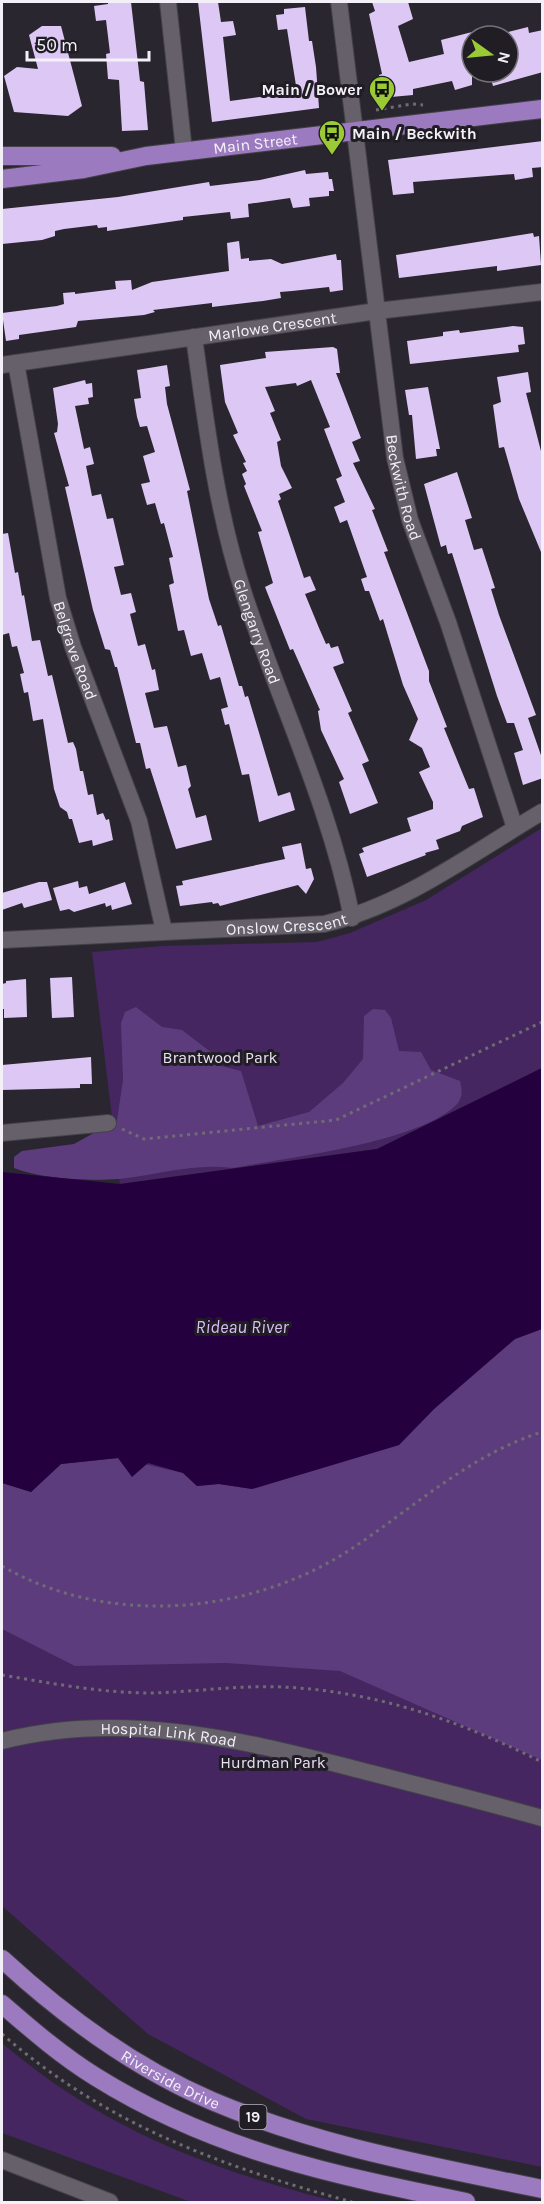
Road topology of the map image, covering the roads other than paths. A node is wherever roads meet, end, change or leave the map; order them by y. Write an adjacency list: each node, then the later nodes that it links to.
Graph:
1 (168, 2): 5 (street)
2 (339, 2): 4 (street, Beckwith Road)
3 (543, 109): 4 (main road, Main Street)
4 (354, 133): 5 (main road, Main Street); 10 (street, Beckwith Road)
5 (184, 151): 7 (main road, Main Street)
6 (2, 156): 7 (main road, Main Street)
7 (146, 156): 8 (main road, Main Street)
8 (2, 179)
9 (543, 292): 10 (street, Marlowe Crescent)
10 (377, 311): 11 (street, Marlowe Crescent); 14 (street, Beckwith Road)
11 (194, 337): 12 (street, Marlowe Crescent); 15 (street, Glengarry Road)
12 (9, 364): 16 (street, Belgrave Road)
13 (543, 812): 14 (street, Onslow Crescent)
14 (515, 828): 15 (street, Onslow Crescent)
15 (352, 918): 16 (street, Onslow Crescent)
16 (164, 932): 17 (street, Onslow Crescent)
17 (2, 940)
18 (108, 1123): 19 (street)
19 (2, 1133)
20 (2, 1741): 21 (street, Hospital Link Road)
21 (543, 1818)
22 (2, 1959): 25 (main road, Riverside Drive / 19)
23 (2, 2004): 27 (main road, Riverside Drive / 19)
24 (2, 2160): 26 (street)
25 (543, 2189)
26 (110, 2202)
27 (466, 2202)

